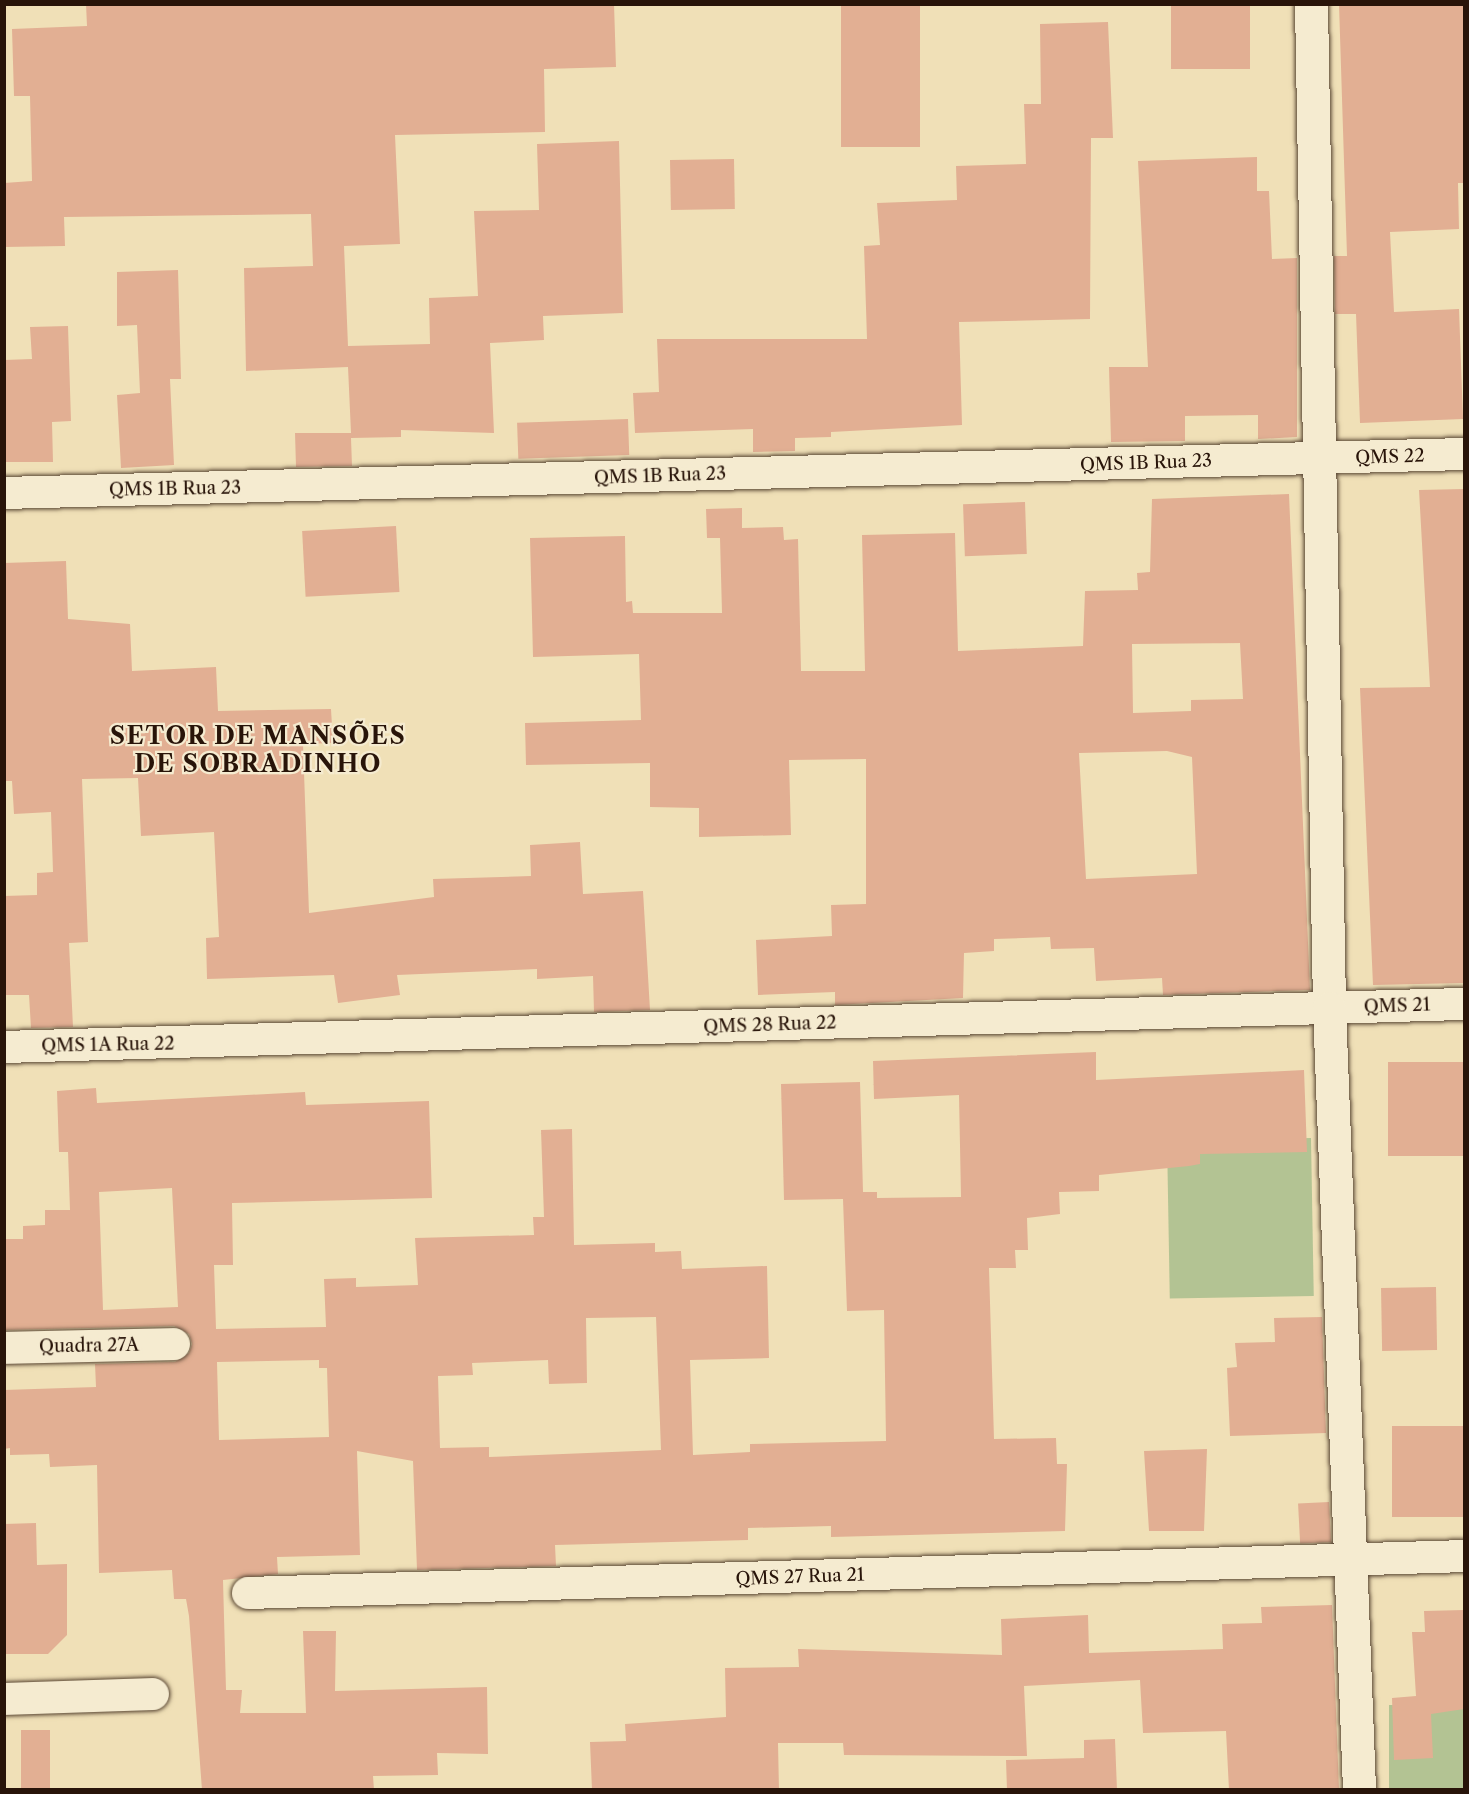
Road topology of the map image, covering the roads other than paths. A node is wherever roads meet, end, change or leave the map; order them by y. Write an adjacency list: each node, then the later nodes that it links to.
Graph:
1 (1311, 4): 3 (street)
2 (1464, 454): 3 (street, QMS 22)
3 (1316, 459): 4 (street, QMS 1B Rua 23); 6 (street)
4 (4, 493)
5 (1464, 1004): 6 (street, QMS 21)
6 (1329, 1008): 7 (street, QMS 28 Rua 22); 12 (street)
7 (211, 1043): 8 (street, QMS 1A Rua 22)
8 (4, 1047)
9 (174, 1344): 10 (street, Quadra 27A)
10 (4, 1348)
11 (1464, 1556): 12 (street, QMS 27 Rua 21)
12 (1353, 1560): 13 (street, QMS 27 Rua 21); 16 (street)
13 (248, 1593)
14 (153, 1694): 15 (street)
15 (4, 1699)
16 (1359, 1790)

